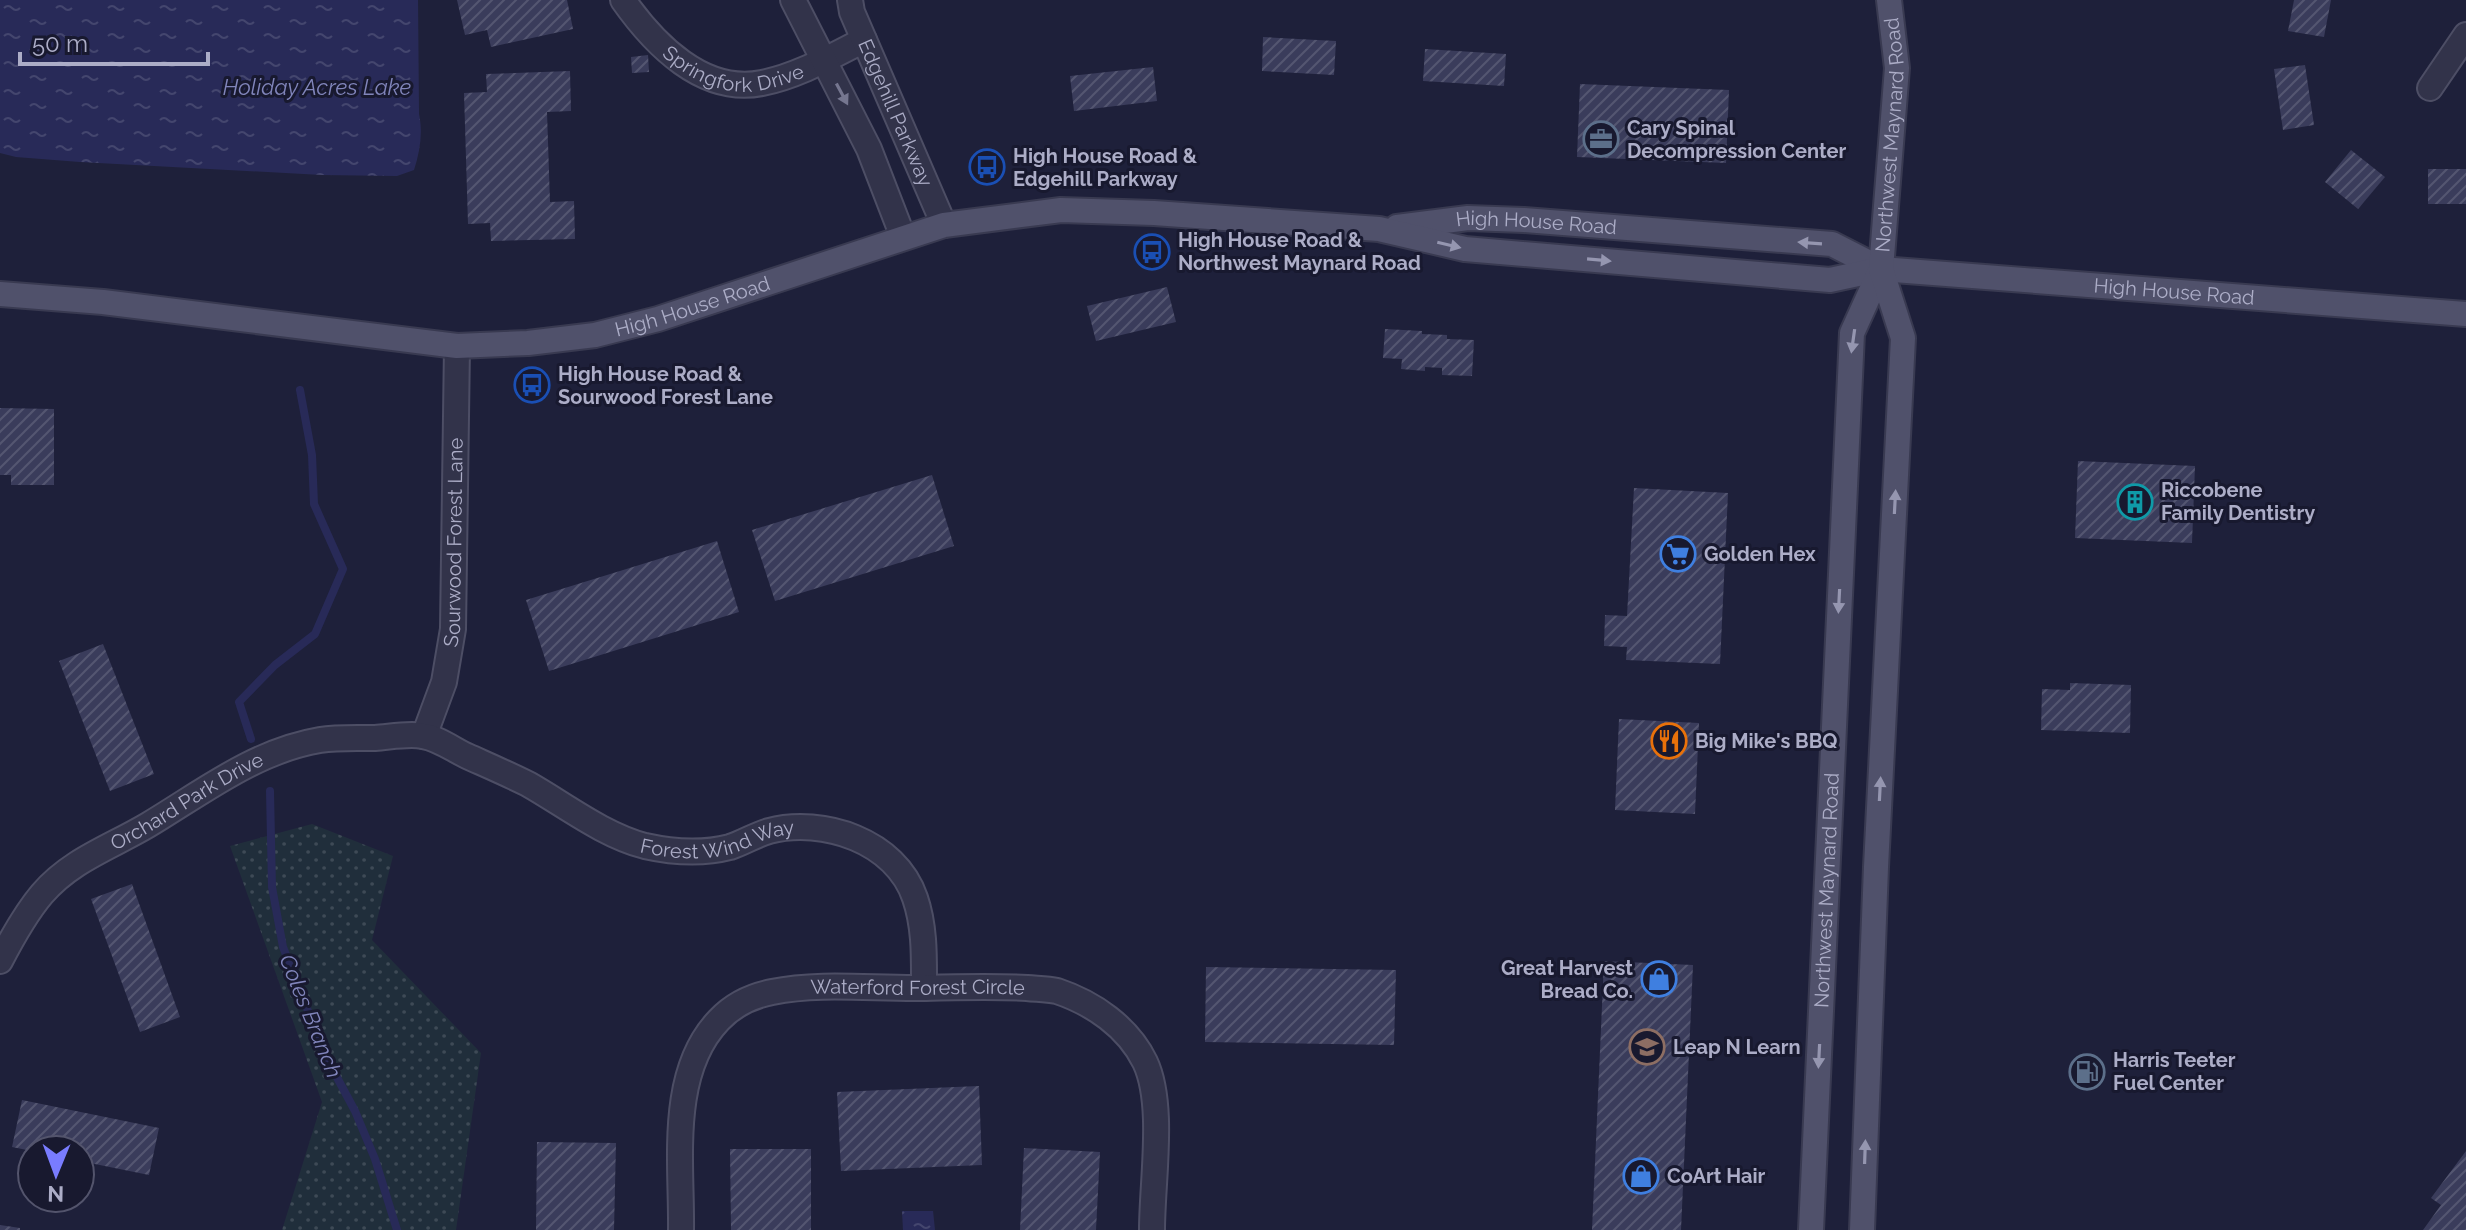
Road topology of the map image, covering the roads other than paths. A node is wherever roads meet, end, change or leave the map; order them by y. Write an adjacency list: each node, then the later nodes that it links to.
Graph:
1 (623, 0): 7 (street, Springfork Drive)
2 (793, 0): 7 (street, Edgehill Parkway)
3 (850, 0): 6 (street, Edgehill Parkway)
4 (1889, 0): 12 (main road, Northwest Maynard Road)
5 (2466, 35): 8 (street)
6 (864, 40): 7 (street, Springfork Drive); 9 (street, Edgehill Parkway)
7 (824, 60): 11 (street, Edgehill Parkway, one-way to 11)
8 (2430, 88)
9 (944, 225): 10 (main road, High House Road); 11 (main road, High House Road)
10 (1379, 229): 12 (main road, High House Road, one-way to 12); 12 (main road, High House Road, one-way to 10)
11 (903, 237): 15 (main road, High House Road)
12 (1881, 269): 14 (main road, High House Road); 21 (main road, Northwest Maynard Road, one-way to 21); 22 (main road, Northwest Maynard Road, one-way to 12)
13 (0, 294): 15 (main road, High House Road)
14 (2466, 314)
15 (457, 346): 16 (street, Sourwood Forest Lane)
16 (424, 736): 17 (street, Orchard Park Drive); 18 (street, Forest Wind Way)
17 (0, 961)
18 (924, 988): 19 (street, Waterford Forest Circle); 20 (street, Waterford Forest Circle)
19 (681, 1230)
20 (1152, 1230)
21 (1811, 1230)
22 (1862, 1230)

